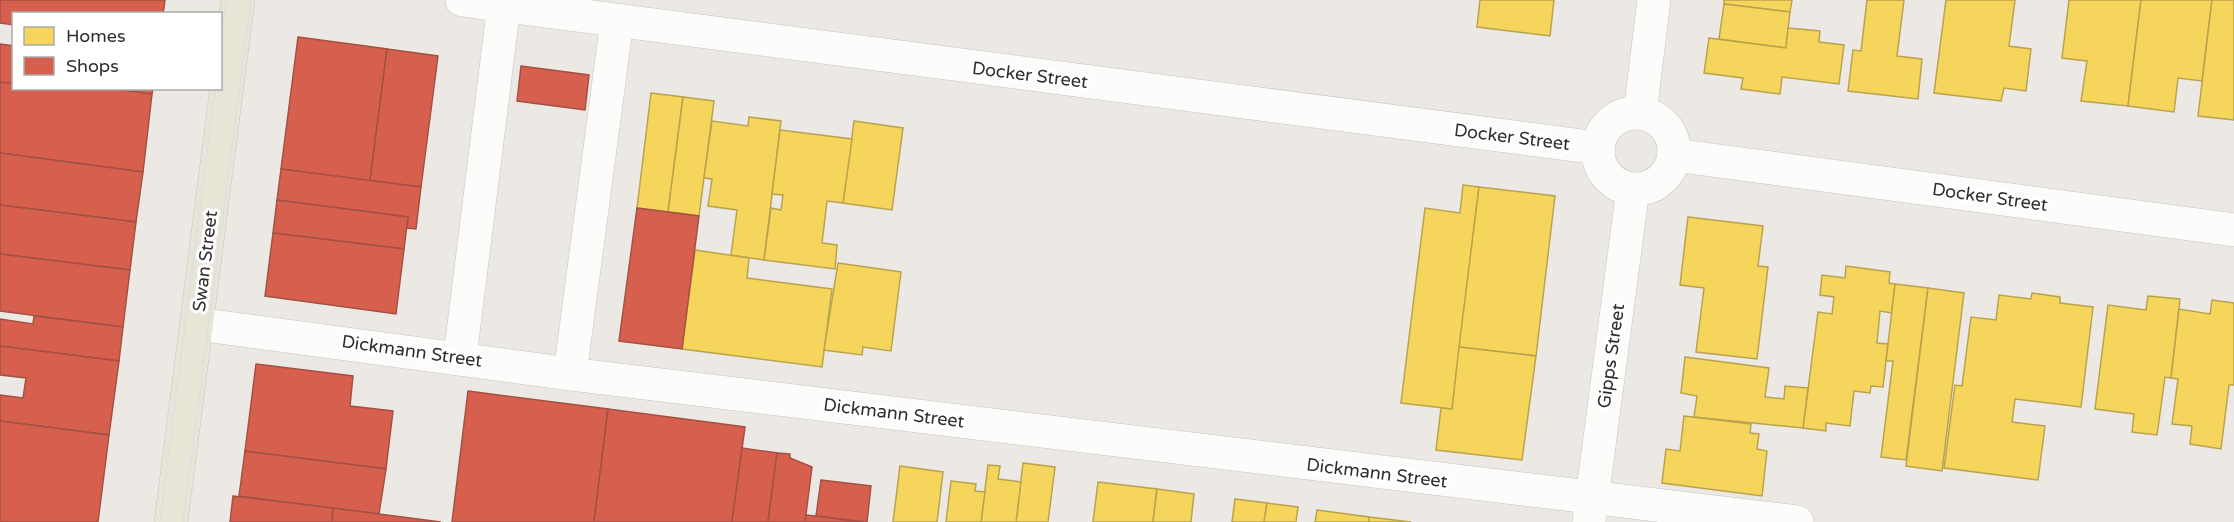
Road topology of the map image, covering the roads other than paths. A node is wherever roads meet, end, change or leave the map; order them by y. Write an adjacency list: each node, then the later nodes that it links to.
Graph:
1 (238, 0): 11 (main road, Swan Street)
2 (462, 0): 4 (street, Docker Street)
3 (1654, 0): 6 (street)
4 (504, 5): 5 (street, Docker Street); 12 (street)
5 (617, 21): 7 (street, Docker Street); 13 (street)
6 (1640, 113): 7 (street); 8 (street)
7 (1598, 148): 9 (street)
8 (1674, 155): 9 (street); 10 (street, Docker Street)
9 (1633, 189): 14 (street, Gipps Street)
10 (2234, 230)
11 (197, 324): 12 (street, Dickmann Street); 15 (main road, Swan Street)
12 (460, 357): 13 (street, Dickmann Street)
13 (570, 374): 14 (street, Dickmann Street)
14 (1591, 511): 16 (street, Dickmann Street)
15 (171, 522)
16 (1797, 522)

